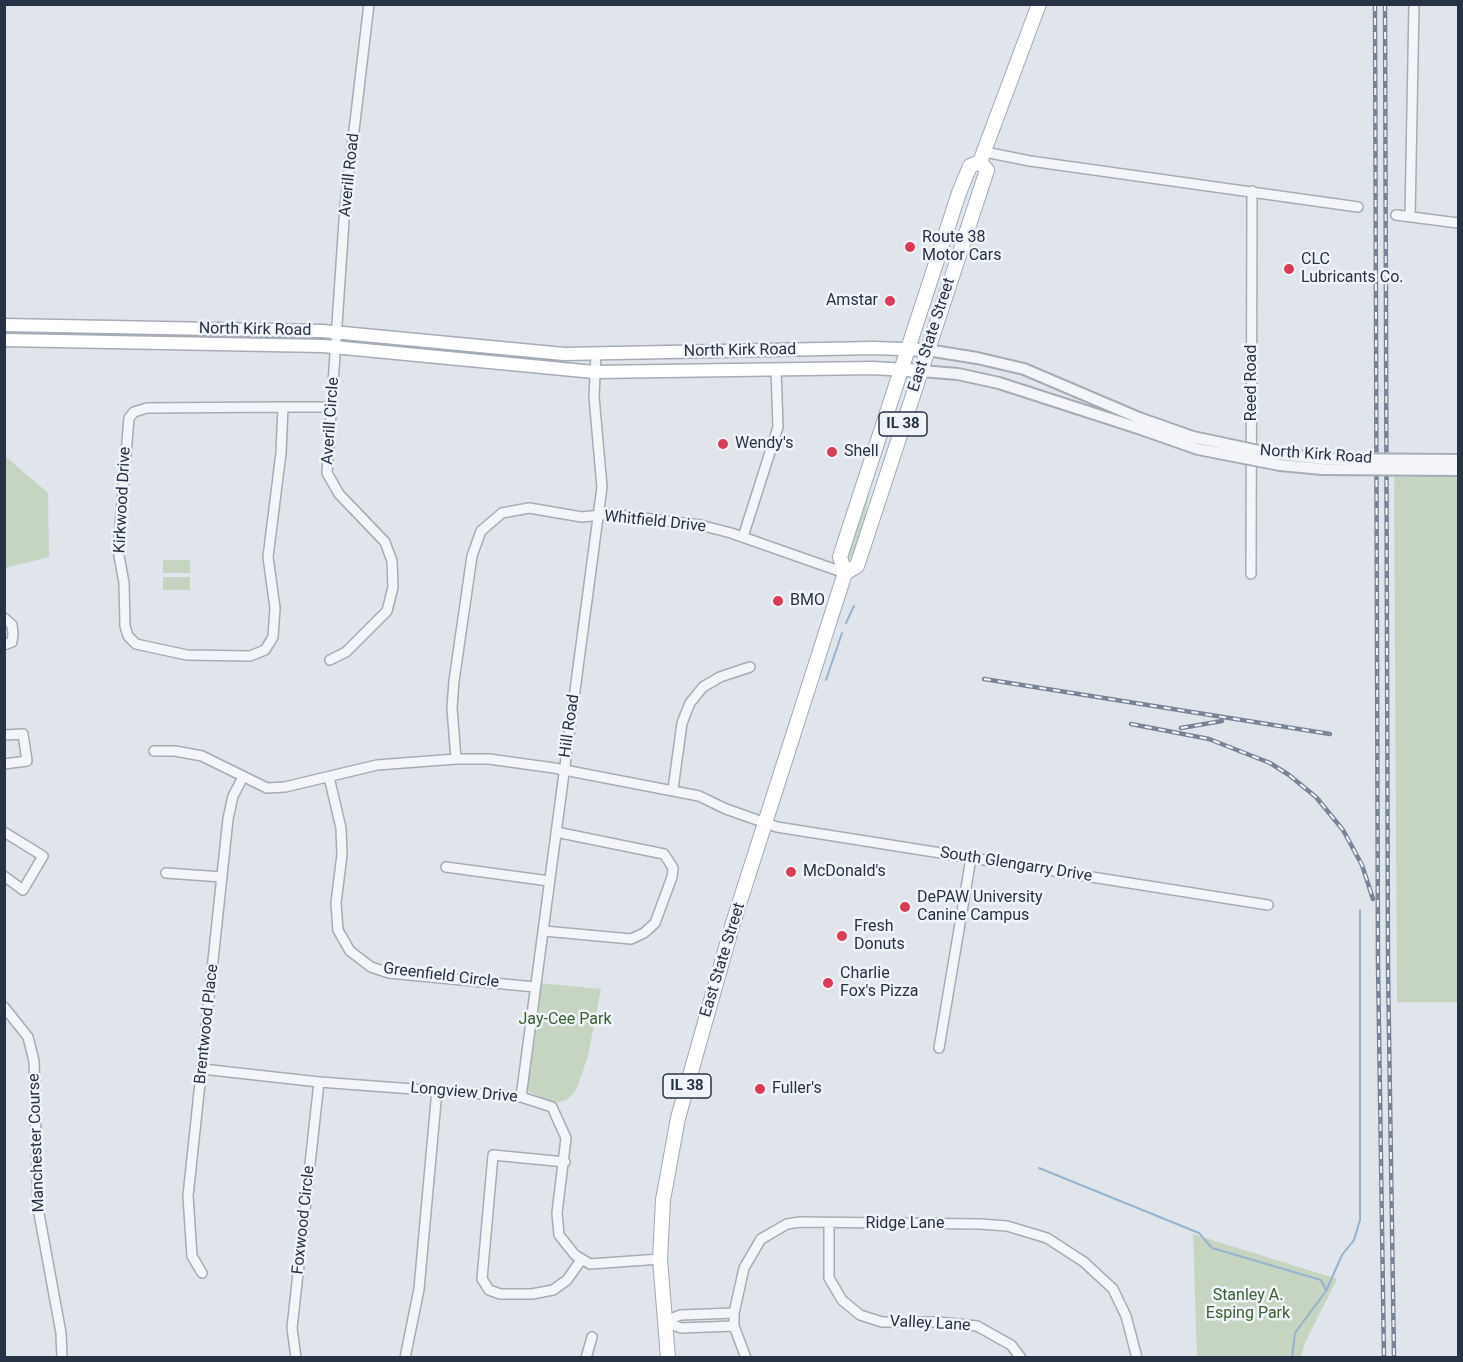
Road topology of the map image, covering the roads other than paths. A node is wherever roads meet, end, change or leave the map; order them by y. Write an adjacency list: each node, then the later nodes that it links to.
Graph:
1 (369, 4): 11 (street, Averill Road)
2 (1039, 4): 4 (main road, East State Street / IL 38)
3 (1414, 4): 8 (street)
4 (983, 157): 5 (street); 14 (main road, East State Street / IL 38); 15 (main road, East State Street / IL 38)
5 (1252, 191): 6 (street); 29 (street, Reed Road)
6 (1358, 207)
7 (1396, 215): 8 (street)
8 (1410, 217): 9 (street)
9 (1458, 223)
10 (4, 325): 11 (main road, North Kirk Road)
11 (337, 332): 13 (street, Averill Road); 16 (main road, North Kirk Road)
12 (4, 340): 13 (main road, North Kirk Road)
13 (336, 346): 20 (main road, North Kirk Road); 22 (street, Averill Circle)
14 (907, 349): 15 (main road, North Kirk Road); 16 (main road, North Kirk Road); 17 (main road, East State Street / IL 38)
15 (927, 350): 19 (main road, East State Street / IL 38); 23 (street, North Kirk Road)
16 (596, 354): 20 (street, Hill Road)
17 (900, 369): 18 (main road, North Kirk Road); 19 (main road, North Kirk Road); 28 (main road, East State Street / IL 38)
18 (776, 370): 20 (main road, North Kirk Road); 27 (street)
19 (921, 371): 23 (street, North Kirk Road); 28 (main road, East State Street / IL 38)
20 (594, 372): 26 (street, Hill Road)
21 (283, 407): 21 (street, Kirkwood Drive); 22 (street, Kirkwood Drive)
22 (331, 407): 32 (street, Averill Circle)
23 (1137, 423): 24 (street, North Kirk Road, bridge); 25 (street, North Kirk Road, bridge)
24 (1458, 460)
25 (1458, 470)
26 (598, 515): 27 (street, Whitfield Drive); 36 (street, Whitfield Drive); 38 (street, Hill Road)
27 (743, 537): 28 (street, Whitfield Drive)
28 (845, 573): 42 (main road, East State Street / IL 38)
29 (1251, 574)
30 (4, 618): 31 (street)
31 (4, 645)
32 (330, 660)
33 (750, 667): 41 (street)
34 (4, 735): 37 (street)
35 (154, 751): 39 (street, South Glengarry Drive)
36 (456, 759): 38 (street, South Glengarry Drive); 40 (street, South Glengarry Drive)
37 (4, 764)
38 (564, 770): 41 (street, South Glengarry Drive); 44 (street, Hill Road)
39 (243, 777): 40 (street, South Glengarry Drive); 49 (street, Brentwood Place)
40 (329, 777): 53 (street, Greenfield Circle)
41 (673, 789): 42 (street, South Glengarry Drive)
42 (765, 824): 45 (street, South Glengarry Drive); 62 (main road, East State Street / IL 38)
43 (4, 832): 48 (street)
44 (556, 832): 50 (street, Hill Road); 52 (street)
45 (971, 858): 51 (street, South Glengarry Drive); 55 (street)
46 (446, 867): 50 (street)
47 (166, 873): 49 (street)
48 (4, 876)
49 (222, 877): 56 (street, Brentwood Place)
50 (549, 881): 52 (street, Hill Road)
51 (1268, 905)
52 (544, 931): 53 (street, Hill Road)
53 (535, 987): 59 (street, Hill Road)
54 (4, 1007): 69 (street, Manchester Course)
55 (939, 1048)
56 (202, 1069): 57 (street, Longview Drive); 64 (street, Brentwood Place)
57 (319, 1082): 58 (street, Longview Drive); 70 (street, Foxwood Circle)
58 (436, 1090): 59 (street, Longview Drive); 71 (street)
59 (522, 1097): 60 (street, Longview Drive)
60 (565, 1162): 63 (street, Longview Drive); 63 (street)
61 (829, 1224): 65 (street, Ridge Lane); 75 (street, Valley Lane); 76 (street, Ridge Lane)
62 (660, 1259): 63 (street); 66 (main road, East State Street / IL 38)
63 (581, 1260)
64 (201, 1272)
65 (734, 1313): 66 (street); 67 (street, Ridge Lane)
66 (664, 1321): 67 (street); 73 (main road, East State Street / IL 38)
67 (734, 1326): 74 (street)
68 (592, 1336): 72 (street)
69 (62, 1358)
70 (296, 1358)
71 (405, 1358)
72 (586, 1358)
73 (668, 1358)
74 (746, 1358)
75 (1021, 1358)
76 (1137, 1358)

